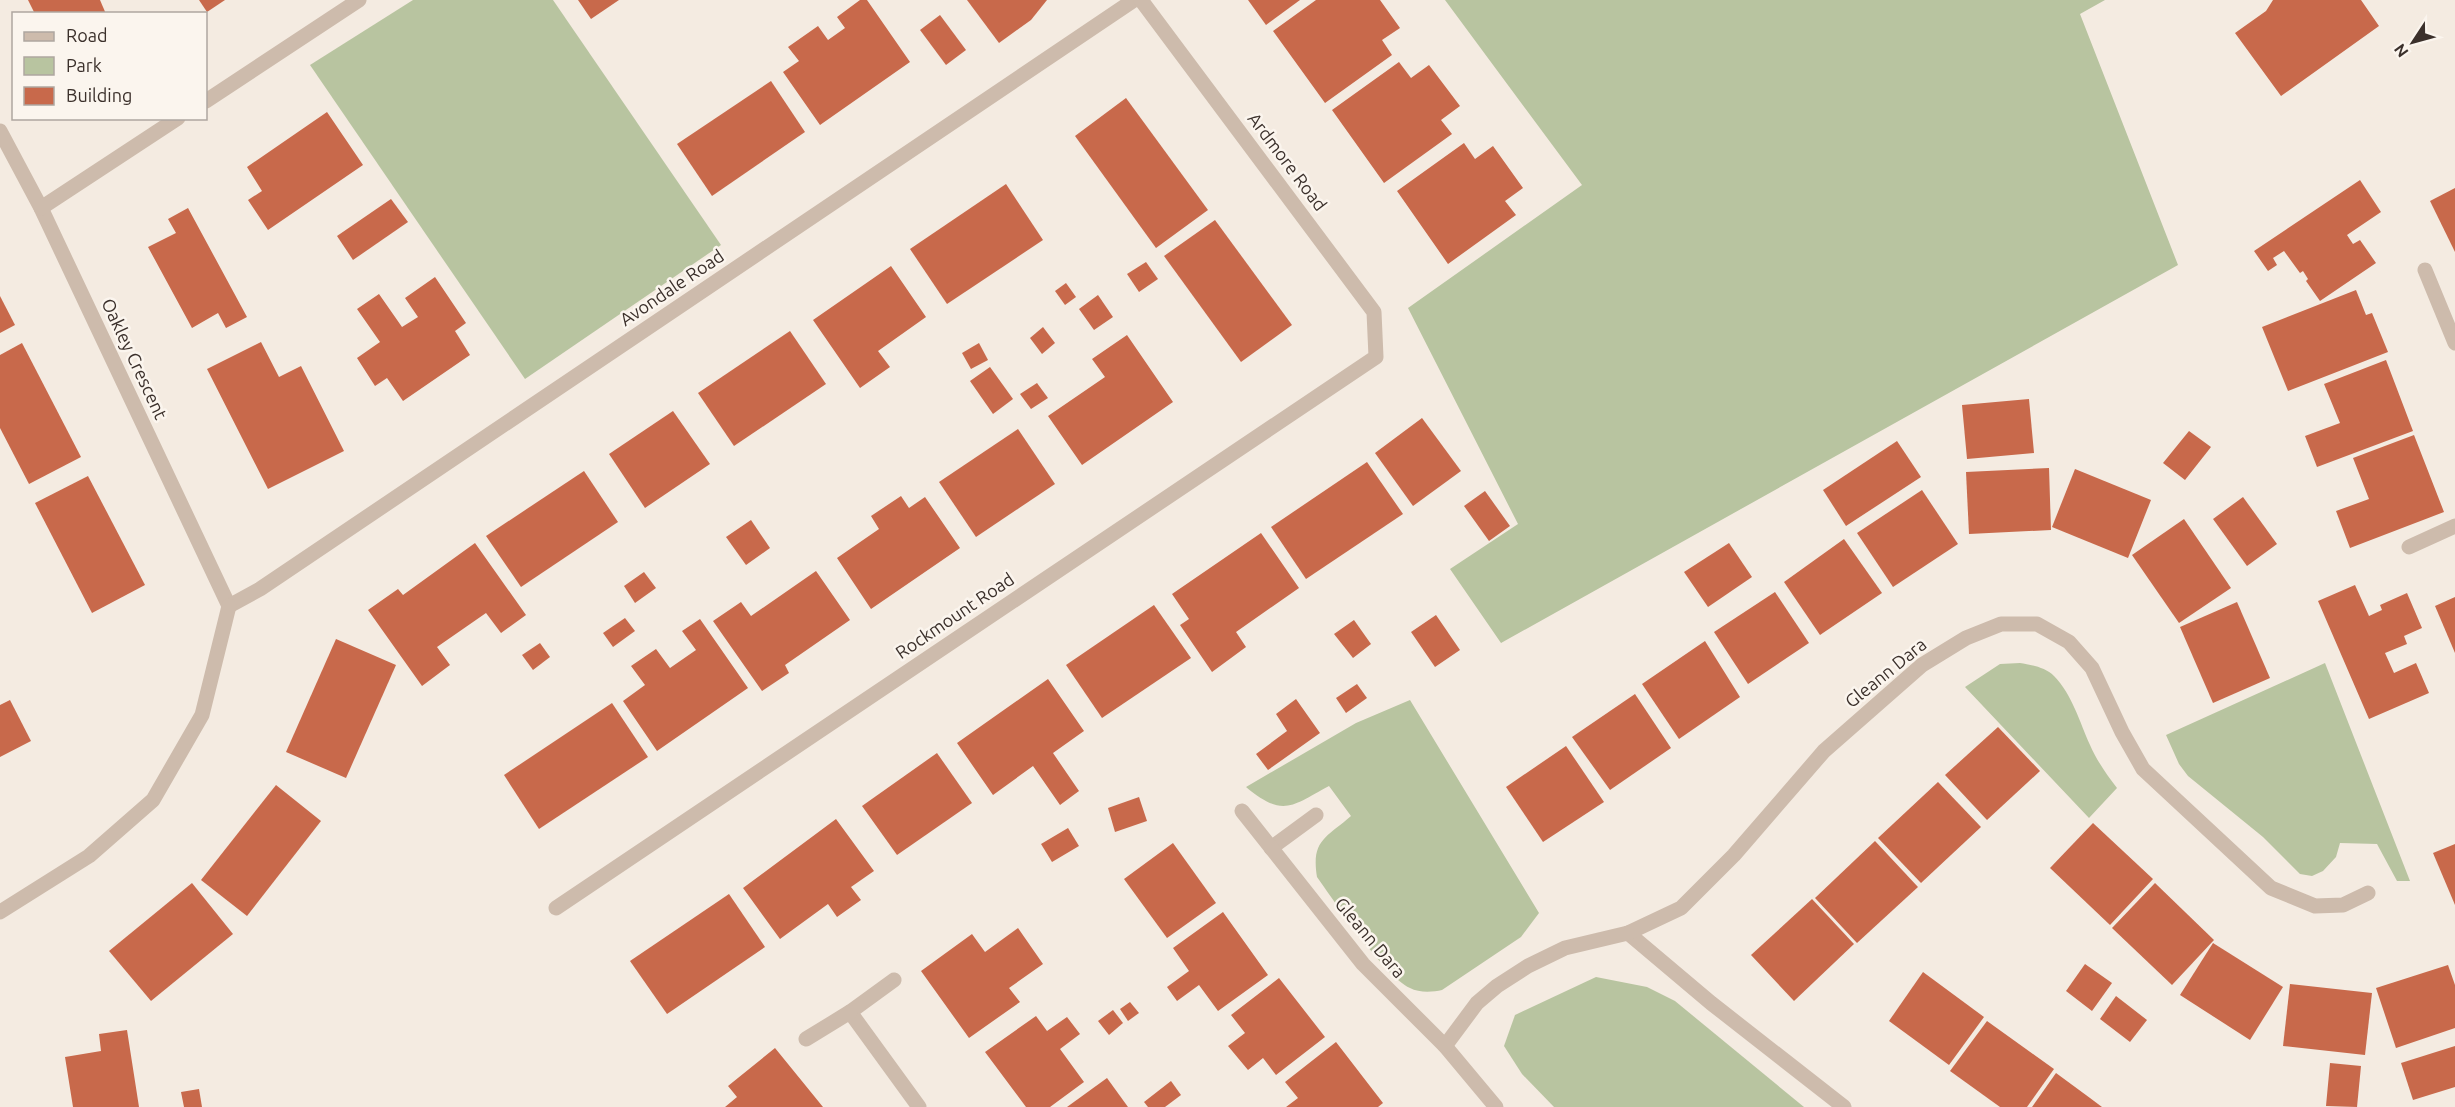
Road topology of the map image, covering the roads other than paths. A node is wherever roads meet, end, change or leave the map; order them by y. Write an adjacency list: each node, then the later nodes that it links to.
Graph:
1 (359, 0): 4 (street)
2 (1134, 0): 13 (street, Avondale Road)
3 (1141, 0): 10 (street, Ardmore Road)
4 (207, 100)
5 (175, 120): 7 (street)
6 (0, 130): 7 (street, Oakley Crescent)
7 (41, 208): 13 (street, Oakley Crescent)
8 (2425, 270): 9 (street)
9 (2455, 343)
10 (1376, 357): 18 (street, Rockmount Road)
11 (2455, 526): 12 (street)
12 (2409, 548)
13 (229, 606): 19 (street)
14 (1242, 811): 16 (street, Gleann Dara)
15 (1316, 815): 16 (street)
16 (1271, 848): 24 (street, Gleann Dara)
17 (2368, 893): 20 (street, Gleann Dara)
18 (556, 908)
19 (0, 912)
20 (1628, 933): 24 (street, Gleann Dara); 27 (street)
21 (894, 980): 22 (street)
22 (850, 1012): 23 (street); 25 (street)
23 (806, 1039)
24 (1445, 1046): 26 (street, Gleann Dara)
25 (919, 1107)
26 (1496, 1107)
27 (1844, 1107)

